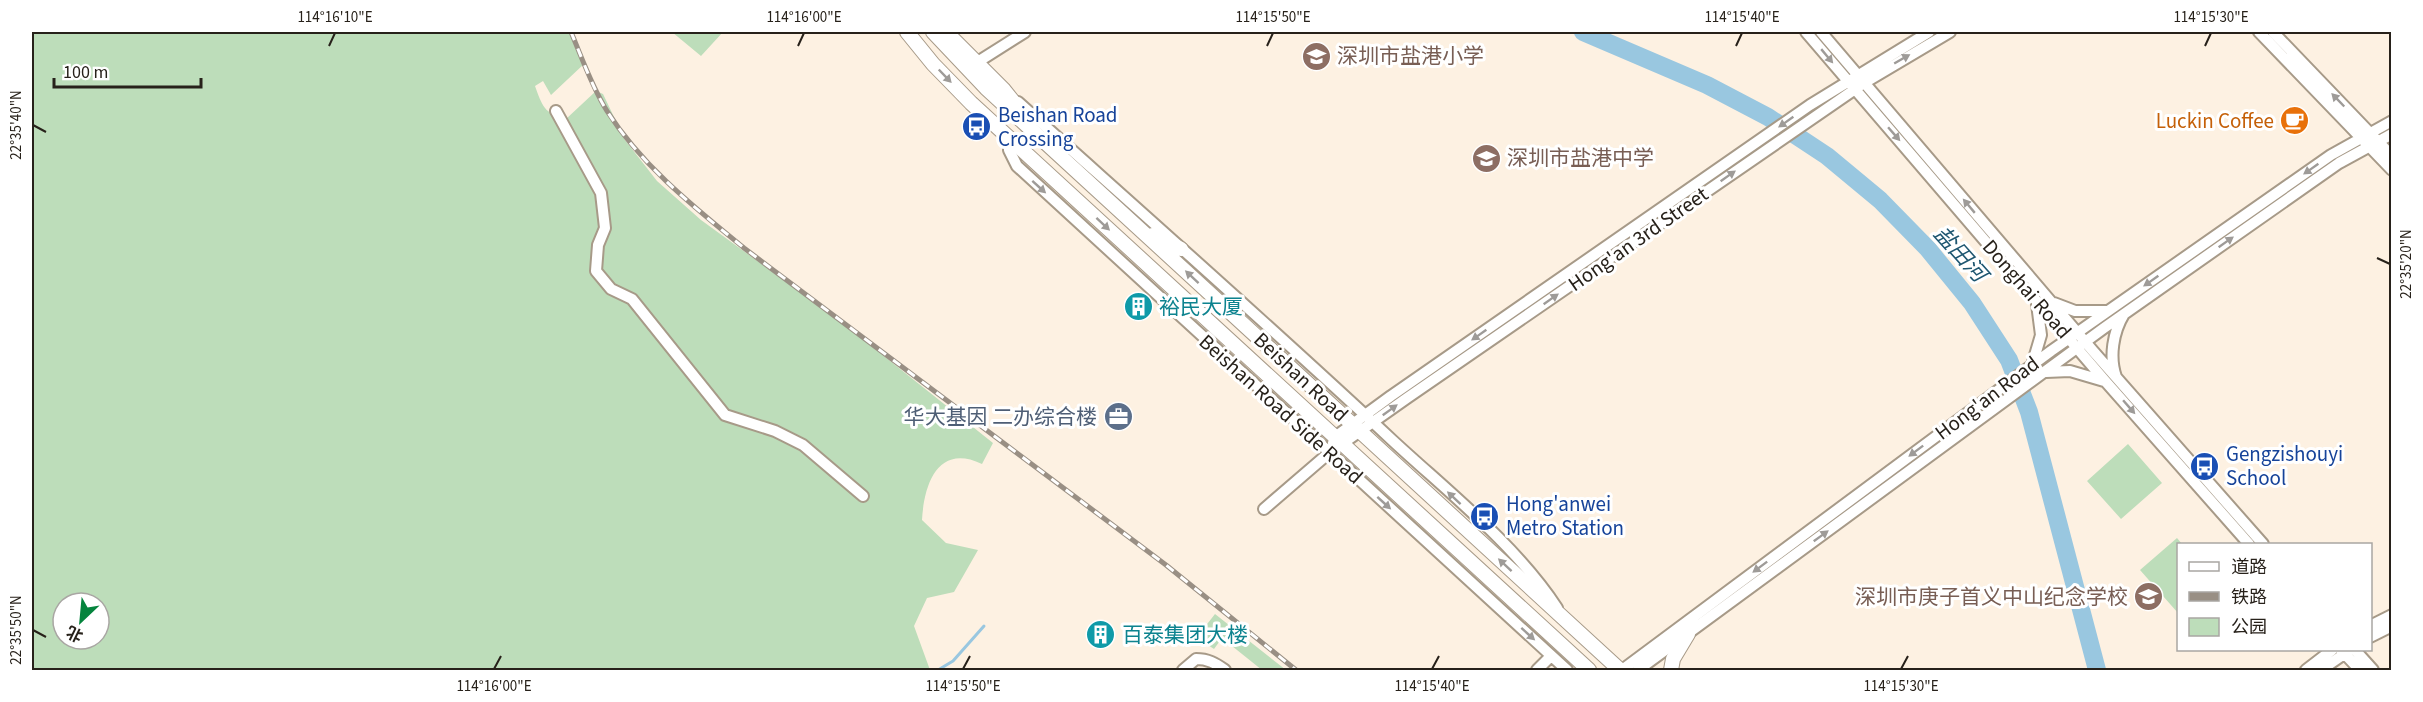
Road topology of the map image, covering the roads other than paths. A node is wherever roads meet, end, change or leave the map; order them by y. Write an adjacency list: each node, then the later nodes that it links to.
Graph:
1 (908, 32): 18 (main road, Beishan Road, one-way to 18)
2 (933, 32): 19 (main road, Beishan Road)
3 (946, 32): 11 (main road)
4 (1025, 32): 11 (street)
5 (1806, 32): 12 (street, Donghai Road, one-way to 12)
6 (1821, 32): 12 (street, Donghai Road)
7 (1929, 32): 12 (street, Hong'an 3rd Street)
8 (1950, 32): 12 (street, Hong'an 3rd Street, one-way to 8)
9 (2259, 32): 17 (street)
10 (2272, 32): 17 (street, one-way to 10)
11 (976, 63): 13 (main road)
12 (1856, 82): 25 (street, Donghai Road, one-way to 12); 26 (street, Donghai Road, one-way to 26); 34 (street, Hong'an 3rd Street, one-way to 12); 34 (street, Hong'an 3rd Street, one-way to 34)
13 (1004, 90): 19 (main road); 24 (street)
14 (556, 111): 38 (street)
15 (2391, 121): 17 (street, Hong'an Road)
16 (2391, 135): 20 (street, Hong'an Road)
17 (2365, 136): 20 (street); 27 (street, Hong'an Road, one-way to 27)
18 (1011, 140): 36 (main road, Beishan Road, one-way to 36); 37 (street, Beishan Road Side Road, one-way to 37)
19 (1048, 144): 23 (main road, Beishan Road)
20 (2373, 145): 21 (street); 22 (street); 28 (street, Hong'an Road, one-way to 20)
21 (2391, 156)
22 (2391, 170)
23 (1140, 229): 24 (main road); 35 (main road, Beishan Road, one-way to 23)
24 (1181, 249): 34 (street)
25 (2048, 298): 27 (street); 29 (street, Donghai Road)
26 (2035, 299): 29 (street, Donghai Road); 31 (street)
27 (2109, 310): 29 (street, Hong'an Road)
28 (2127, 312): 30 (street, Hong'an Road); 33 (street)
29 (2073, 335): 30 (street, Donghai Road); 31 (street, Hong'an Road)
30 (2081, 345): 32 (street, Hong'an Road); 33 (street, Donghai Road)
31 (2027, 368): 58 (street, Hong'an Road, one-way to 58)
32 (2034, 379): 33 (street); 46 (street, Hong'an Road, one-way to 32)
33 (2111, 380): 40 (street, Donghai Road, one-way to 40); 41 (street, Donghai Road)
34 (1369, 419): 35 (street, Hong'an 3rd Street); 43 (street, one-way to 34)
35 (1356, 428): 36 (street, Hong'an 3rd Street); 43 (main road, Beishan Road, one-way to 35)
36 (1339, 441): 37 (street); 57 (main road, Beishan Road)
37 (1329, 453): 39 (street); 52 (street, Beishan Road Side Road, one-way to 52)
38 (863, 496)
39 (1264, 509)
40 (2248, 543)
41 (2262, 543)
42 (2391, 615): 44 (street)
43 (1564, 618): 58 (main road, Beishan Road)
44 (2372, 625)
45 (2391, 626): 47 (street)
46 (1688, 634): 59 (street, Hong'an Road); 60 (main road)
47 (2372, 636)
48 (2331, 651): 61 (street)
49 (2347, 651): 62 (street)
50 (2349, 651): 63 (street)
51 (2349, 651): 64 (street)
52 (1551, 656): 55 (street); 56 (street, Beishan Road Side Road)
53 (1183, 670): 54 (street)
54 (1225, 670)
55 (1537, 670)
56 (1567, 670)
57 (1589, 670)
58 (1621, 670)
59 (1638, 670)
60 (1671, 670)
61 (2306, 670)
62 (2321, 670)
63 (2360, 670)
64 (2373, 670)

